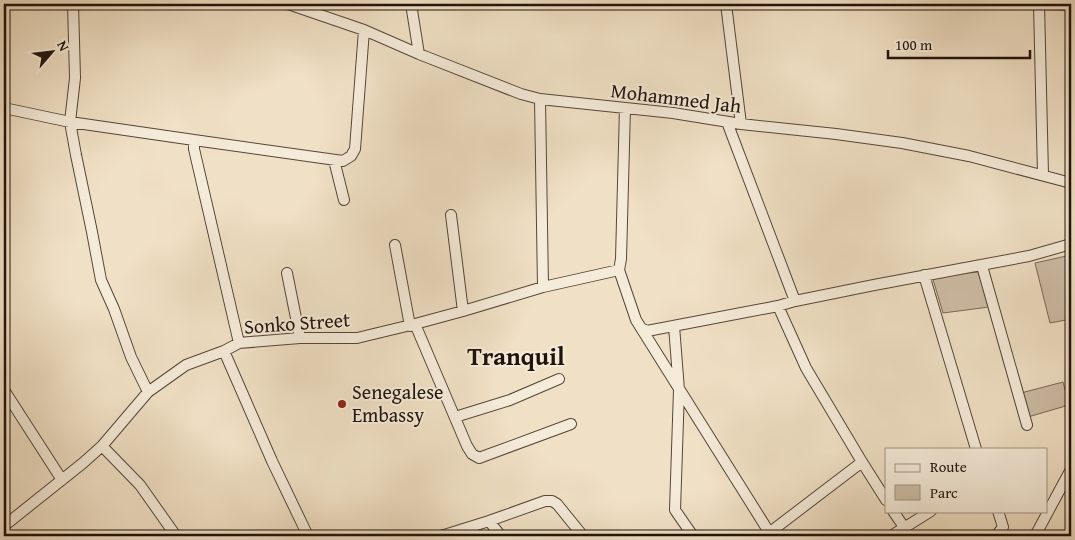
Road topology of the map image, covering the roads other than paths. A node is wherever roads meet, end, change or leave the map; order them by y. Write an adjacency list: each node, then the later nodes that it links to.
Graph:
1 (73, 4): 13 (street)
2 (288, 4): 8 (street, Mohammed Jah)
3 (411, 4): 9 (street)
4 (726, 4): 15 (street)
5 (1039, 4): 18 (street)
6 (1045, 4): 7 (street)
7 (1071, 5)
8 (364, 30): 9 (street, Mohammed Jah); 17 (street)
9 (419, 54): 10 (street, Mohammed Jah)
10 (540, 100): 12 (street, Mohammed Jah); 28 (street)
11 (4, 108): 13 (street)
12 (625, 108): 14 (street, Mohammed Jah); 25 (street)
13 (70, 122): 16 (street); 41 (street)
14 (727, 122): 15 (street, Mohammed Jah); 29 (street)
15 (741, 124): 18 (street, Mohammed Jah)
16 (194, 140): 17 (street); 36 (street)
17 (334, 160): 20 (street)
18 (1043, 175): 19 (street, Mohammed Jah)
19 (1071, 184)
20 (344, 200)
21 (451, 215): 31 (street)
22 (1071, 244): 24 (street)
23 (395, 245): 32 (street)
24 (982, 266): 27 (street); 44 (street)
25 (619, 270): 28 (street, Sonko Street); 34 (street)
26 (288, 273): 35 (street)
27 (924, 275): 29 (street); 46 (street)
28 (543, 287): 31 (street, Sonko Street)
29 (795, 301): 30 (street)
30 (778, 306): 33 (street); 47 (street)
31 (463, 311): 32 (street, Sonko Street)
32 (413, 325): 35 (street, Sonko Street); 42 (street)
33 (674, 326): 34 (street); 39 (street)
34 (641, 328): 39 (street)
35 (300, 338): 36 (street, Sonko Street)
36 (239, 343): 37 (street, Sonko Street)
37 (224, 351): 41 (street, Sonko Street); 60 (street)
38 (559, 379): 42 (street)
39 (679, 388): 58 (street); 64 (street)
40 (4, 390): 49 (street)
41 (148, 392): 45 (street, Sonko Street)
42 (456, 417): 43 (street)
43 (571, 424)
44 (1027, 425)
45 (102, 446): 49 (street, Sonko Street); 59 (street)
46 (976, 448)
47 (862, 462): 50 (street); 58 (street)
48 (1071, 469): 67 (street)
49 (62, 480): 55 (street, Sonko Street)
50 (885, 498)
51 (894, 512): 56 (street)
52 (929, 512): 56 (street)
53 (998, 512): 57 (street)
54 (489, 521): 61 (street); 62 (street); 63 (street)
55 (4, 526)
56 (904, 527): 65 (street)
57 (1005, 532): 66 (street)
58 (766, 534)
59 (176, 536)
60 (308, 536)
61 (441, 536)
62 (501, 536)
63 (583, 536)
64 (692, 536)
65 (891, 536)
66 (996, 536)
67 (1036, 536)

